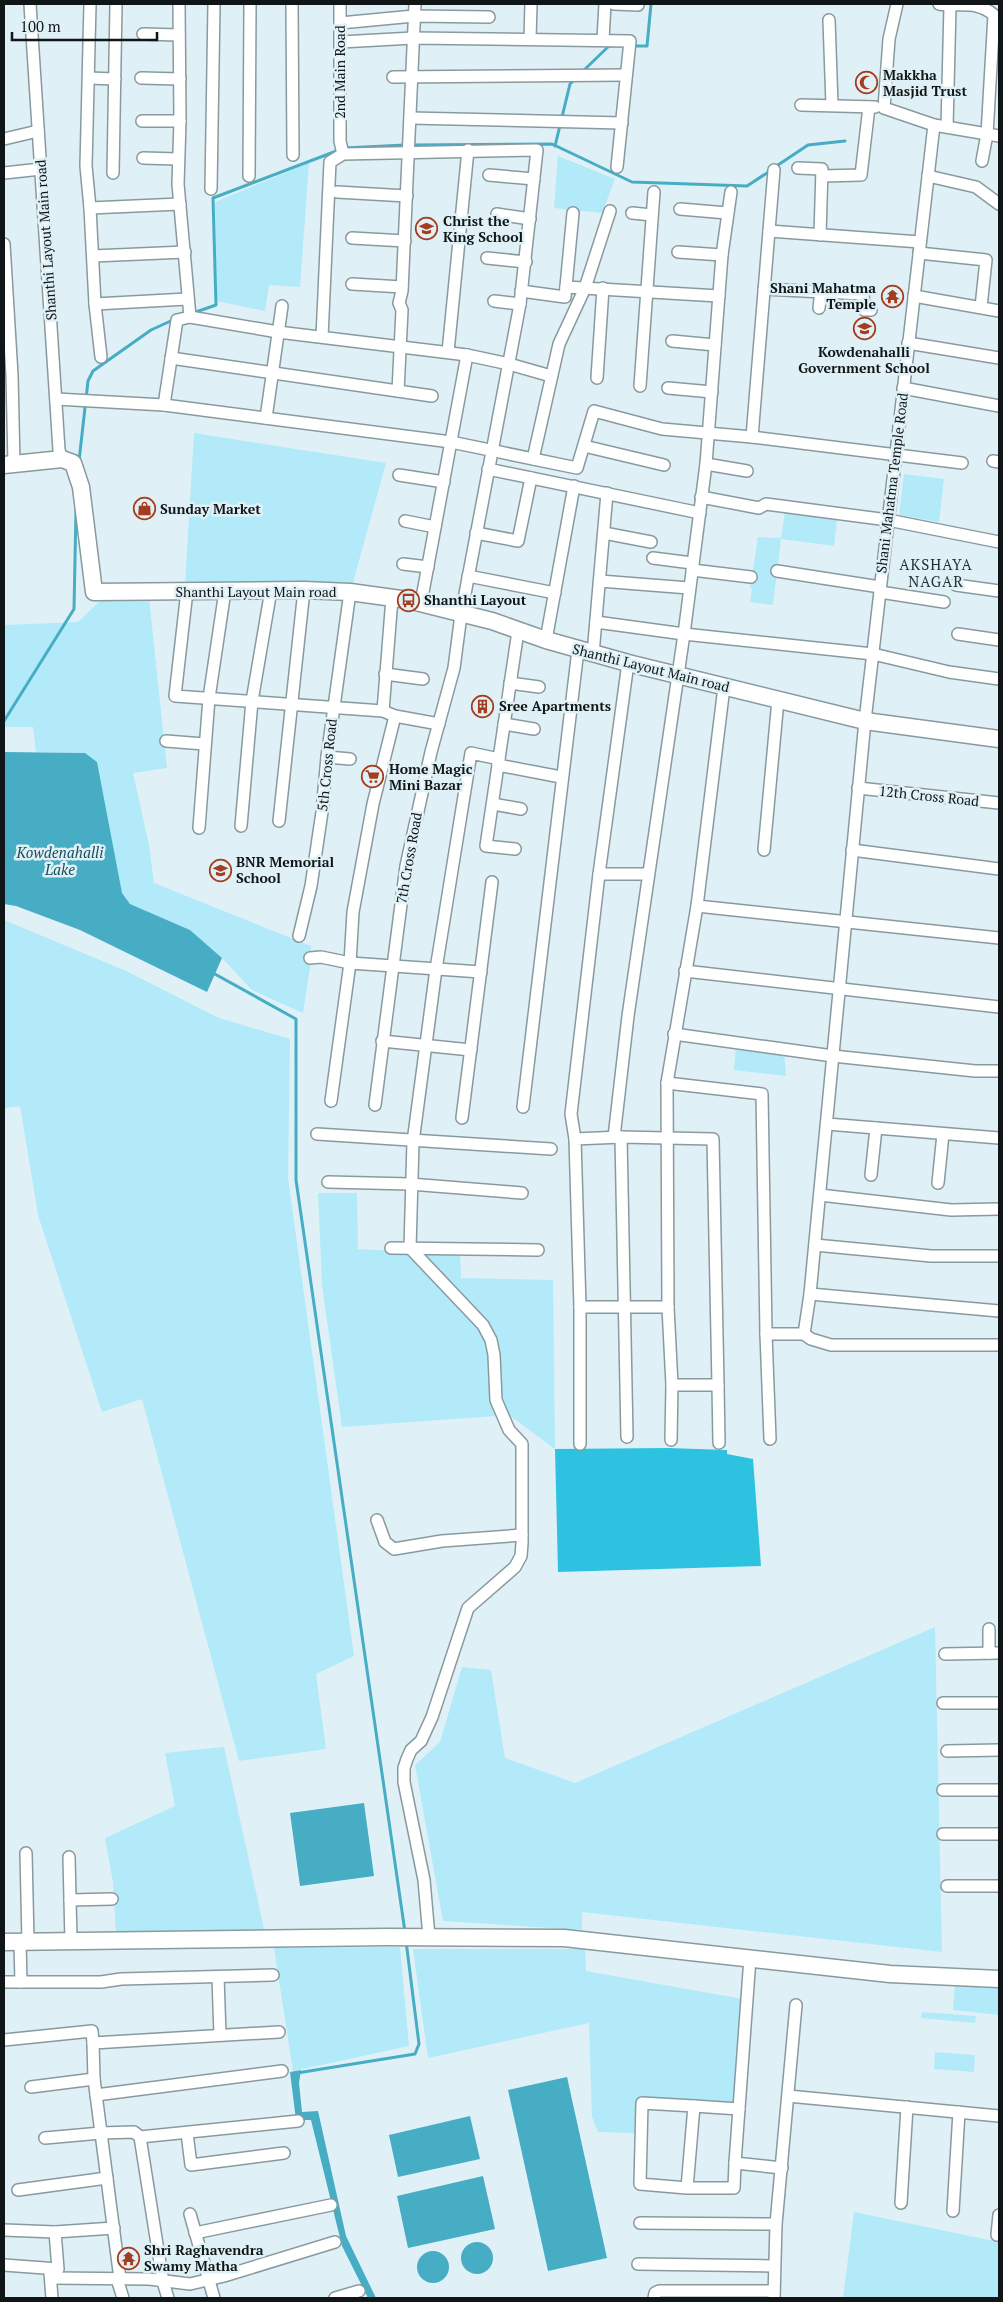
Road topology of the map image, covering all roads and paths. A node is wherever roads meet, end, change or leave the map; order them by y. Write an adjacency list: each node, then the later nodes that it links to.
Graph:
1 (30, 4): 46 (street, Shanthi Layout Main road)
2 (90, 4): 30 (street)
3 (116, 4): 34 (street)
4 (179, 4): 23 (street)
5 (214, 4): 68 (street)
6 (250, 4): 64 (street)
7 (292, 4): 53 (street)
8 (340, 4): 21 (street, 2nd Main Road)
9 (415, 4): 18 (street)
10 (531, 4): 25 (street)
11 (604, 4): 26 (street)
12 (614, 4): 16 (street)
13 (897, 4): 39 (street)
14 (938, 4): 17 (street)
15 (983, 4): 17 (street); 28 (street)
16 (638, 5)
17 (950, 6): 45 (street)
18 (414, 16): 19 (street); 21 (street); 24 (street)
19 (488, 18)
20 (829, 20): 37 (street)
21 (340, 23): 27 (street, 2nd Main Road)
22 (143, 34): 23 (street)
23 (179, 35): 35 (street)
24 (413, 38): 25 (street); 27 (street); 33 (street)
25 (530, 39): 26 (street)
26 (603, 39): 29 (street)
27 (341, 42): 52 (street, 2nd Main Road)
28 (995, 57): 47 (street)
29 (626, 75): 33 (street); 43 (street)
30 (89, 78): 34 (street); 75 (street)
31 (141, 78): 35 (street)
32 (393, 78): 33 (street)
33 (412, 78): 40 (street)
34 (115, 79): 62 (street)
35 (180, 79): 42 (street)
36 (801, 105): 37 (street)
37 (832, 105): 38 (street)
38 (869, 107): 39 (street); 65 (street)
39 (884, 108): 44 (street)
40 (410, 118): 43 (street); 50 (street)
41 (142, 121): 42 (street)
42 (180, 121): 55 (street)
43 (622, 123): 57 (street)
44 (934, 125): 45 (street); 66 (street, Shani Mahatma Temple Road)
45 (947, 127): 47 (street)
46 (38, 131): 49 (street); 59 (street, Shanthi Layout Main road)
47 (987, 134): 48 (street); 56 (street)
48 (999, 136)
49 (4, 139)
50 (409, 146): 51 (street); 52 (street); 72 (street)
51 (468, 150): 67 (street, 7th Cross Road); 123 (street)
52 (343, 154): 118 (street)
53 (293, 155)
54 (143, 158): 55 (street)
55 (178, 159): 73 (street)
56 (982, 161)
57 (617, 167)
58 (798, 168): 65 (street)
59 (41, 169): 61 (street); 138 (street, Shanthi Layout Main road)
60 (774, 170): 84 (street)
61 (4, 173)
62 (113, 173)
63 (490, 175): 67 (street)
64 (249, 176)
65 (822, 176): 85 (street)
66 (928, 176): 74 (street); 89 (street, Shani Mahatma Temple Road)
67 (534, 178): 83 (street, 7th Cross Road)
68 (211, 188)
69 (337, 192): 72 (street)
70 (654, 192): 82 (street)
71 (731, 192): 81 (street)
72 (407, 196): 87 (street)
73 (180, 204): 75 (street); 90 (street)
74 (999, 204)
75 (90, 208): 93 (street)
76 (680, 209): 81 (street)
77 (610, 211): 99 (street)
78 (573, 213): 98 (street)
79 (632, 213): 82 (street)
80 (497, 214): 83 (street)
81 (727, 214): 92 (street)
82 (652, 215): 104 (street)
83 (530, 219): 95 (street, 7th Cross Road)
84 (769, 231): 85 (street); 101 (street)
85 (820, 235): 89 (street)
86 (352, 238): 87 (street)
87 (405, 241): 97 (street)
88 (4, 244): 152 (street)
89 (919, 248): 106 (street, Shani Mahatma Temple Road); 112 (street)
90 (185, 252): 93 (street); 107 (street)
91 (678, 252): 92 (street)
92 (722, 255): 105 (street)
93 (93, 256): 109 (street)
94 (487, 258): 95 (street)
95 (526, 262): 102 (street, 7th Cross Road)
96 (352, 284): 97 (street)
97 (402, 287): 122 (street)
98 (566, 287): 99 (street); 102 (street)
99 (585, 288): 100 (street); 130 (street)
100 (603, 288): 104 (street); 131 (street)
101 (764, 289): 103 (street); 143 (street)
102 (521, 291): 110 (street, 7th Cross Road)
103 (821, 291): 113 (street); 114 (street)
104 (647, 292): 105 (street); 132 (street)
105 (720, 296): 121 (street)
106 (914, 296): 112 (street); 120 (street, Shani Mahatma Temple Road)
107 (187, 299): 109 (street); 116 (street)
108 (494, 301): 110 (street)
109 (95, 304): 125 (street)
110 (520, 304): 128 (street, 7th Cross Road)
111 (282, 306): 117 (street)
112 (981, 307): 115 (street)
113 (819, 308)
114 (871, 310)
115 (999, 311)
116 (190, 317): 117 (street); 126 (street)
117 (278, 332): 118 (street); 129 (street)
118 (322, 337): 122 (street)
119 (672, 341): 121 (street)
120 (908, 343): 127 (street); 134 (street, Shani Mahatma Temple Road)
121 (715, 345): 136 (street)
122 (401, 348): 123 (street); 135 (street)
123 (448, 352): 124 (street)
124 (467, 355): 128 (street); 144 (street)
125 (101, 356)
126 (171, 358): 129 (street); 139 (street)
127 (999, 358)
128 (508, 364): 130 (street); 146 (street, 7th Cross Road)
129 (272, 373): 135 (street); 141 (street)
130 (550, 376): 149 (street)
131 (596, 378)
132 (640, 386)
133 (668, 388): 136 (street)
134 (903, 388): 140 (street); 147 (street, Shani Mahatma Temple Road)
135 (398, 391): 137 (street)
136 (712, 392): 142 (street)
137 (432, 396)
138 (56, 399): 139 (street); 148 (street, Shanthi Layout Main road)
139 (164, 405): 141 (street)
140 (999, 406)
141 (266, 418): 144 (street)
142 (707, 433): 143 (street); 145 (street); 151 (street)
143 (752, 437): 147 (street)
144 (451, 442): 146 (street); 158 (street)
145 (584, 446): 149 (street); 153 (street)
146 (492, 450): 149 (street); 154 (street, 7th Cross Road)
147 (896, 455): 150 (street); 163 (street, Shani Mahatma Temple Road)
148 (62, 459): 152 (street); 183 (street, Shanthi Layout Main road)
149 (534, 460)
150 (962, 463)
151 (706, 464): 155 (street); 161 (street)
152 (9, 465)
153 (664, 465)
154 (488, 470): 157 (street); 166 (street, 7th Cross Road)
155 (747, 471)
156 (399, 476): 158 (street)
157 (531, 478): 159 (street); 166 (street)
158 (444, 482): 165 (street)
159 (574, 486): 160 (street); 187 (street)
160 (607, 493): 162 (street); 167 (street)
161 (701, 497): 162 (street); 163 (street)
162 (700, 513): 172 (street)
163 (888, 520): 169 (street); 180 (street, Shani Mahatma Temple Road)
164 (406, 521): 165 (street)
165 (435, 527): 173 (street)
166 (476, 533): 175 (street, 7th Cross Road)
167 (604, 533): 168 (street); 177 (street)
168 (651, 542)
169 (999, 542)
170 (653, 558): 172 (street)
171 (403, 564): 173 (street)
172 (692, 566): 176 (street); 179 (street)
173 (428, 567): 190 (street)
174 (778, 571): 180 (street)
175 (468, 576): 187 (street); 191 (street, 7th Cross Road)
176 (751, 577)
177 (600, 581): 179 (street); 192 (street)
178 (956, 584): 185 (street)
179 (689, 588): 194 (street)
180 (880, 589): 189 (street); 199 (street, Shani Mahatma Temple Road)
181 (271, 590): 182 (street, Shanthi Layout Main road); 184 (street, Shanthi Layout Main road); 210 (street)
182 (304, 590): 186 (street, Shanthi Layout Main road); 211 (street)
183 (188, 591): 184 (street, Shanthi Layout Main road); 208 (street)
184 (225, 591): 208 (street)
185 (999, 591)
186 (350, 592): 188 (street, Shanthi Layout Main road); 212 (street, 5th Cross Road)
187 (555, 594): 196 (street)
188 (392, 598): 190 (street, Shanthi Layout Main road); 201 (street)
189 (944, 602)
190 (421, 603): 191 (street, Shanthi Layout Main road)
191 (461, 615): 193 (street, Shanthi Layout Main road); 216 (street, 7th Cross Road)
192 (596, 622): 194 (street); 198 (street)
193 (518, 631): 196 (street, Shanthi Layout Main road); 205 (street)
194 (684, 634): 199 (street); 202 (street)
195 (958, 634): 197 (street)
196 (546, 640): 198 (street, Shanthi Layout Main road)
197 (999, 640)
198 (586, 652): 200 (street, Shanthi Layout Main road); 225 (street)
199 (873, 654): 204 (street); 215 (street, Shani Mahatma Temple Road)
200 (628, 664): 202 (street, Shanthi Layout Main road); 237 (street)
201 (385, 674): 203 (street); 213 (street)
202 (677, 676): 207 (street, Shanthi Layout Main road); 238 (street)
203 (423, 679)
204 (999, 679)
205 (510, 683): 206 (street); 217 (street)
206 (538, 687)
207 (724, 687): 209 (street, Shanthi Layout Main road); 240 (street)
208 (209, 698): 210 (street); 221 (street)
209 (778, 700): 215 (street, Shanthi Layout Main road); 234 (street)
210 (252, 701): 211 (street); 231 (street)
211 (292, 704): 212 (street); 230 (street)
212 (334, 707): 213 (street); 222 (street, 5th Cross Road)
213 (383, 711): 214 (street)
214 (395, 716): 216 (street); 245 (street)
215 (864, 722): 219 (street, Shanthi Layout Main road); 226 (street, Shani Mahatma Temple Road)
216 (440, 724): 246 (street, 7th Cross Road)
217 (504, 724): 218 (street); 224 (street)
218 (534, 730)
219 (999, 739)
220 (166, 741): 221 (street)
221 (204, 744): 232 (street)
222 (327, 756): 223 (street); 242 (street, 5th Cross Road)
223 (350, 759)
224 (499, 762): 225 (street); 227 (street); 247 (street)
225 (561, 777): 261 (street)
226 (858, 788): 228 (street, 12th Cross Road); 235 (street, Shani Mahatma Temple Road)
227 (492, 804): 229 (street); 233 (street)
228 (999, 804)
229 (521, 809)
230 (279, 821)
231 (240, 826)
232 (200, 828)
233 (515, 849)
234 (764, 850)
235 (852, 850): 236 (street); 241 (street, Shani Mahatma Temple Road)
236 (999, 869)
237 (599, 874): 238 (street); 268 (street)
238 (648, 874): 267 (street)
239 (492, 882): 249 (street)
240 (697, 906): 241 (street); 248 (street)
241 (846, 921): 243 (street); 250 (street, Shani Mahatma Temple Road)
242 (299, 936)
243 (999, 938)
244 (310, 958): 245 (street)
245 (350, 963): 246 (street); 259 (street)
246 (392, 966): 247 (street); 253 (street, 7th Cross Road)
247 (436, 969): 249 (street); 254 (street)
248 (685, 971): 250 (street); 252 (street)
249 (481, 972): 255 (street)
250 (839, 988): 251 (street); 256 (street, Shani Mahatma Temple Road)
251 (999, 1007)
252 (674, 1034): 256 (street); 258 (street)
253 (382, 1041): 254 (street); 260 (street, 7th Cross Road)
254 (427, 1045): 255 (street); 271 (street)
255 (471, 1050): 262 (street)
256 (833, 1056): 257 (street); 263 (street, Shani Mahatma Temple Road)
257 (999, 1072)
258 (667, 1083): 269 (street); 290 (street)
259 (331, 1101)
260 (375, 1105)
261 (523, 1107)
262 (462, 1118)
263 (826, 1124): 264 (street); 278 (street, Shani Mahatma Temple Road)
264 (876, 1128): 266 (street); 273 (street)
265 (317, 1134): 271 (street)
266 (943, 1134): 270 (street); 275 (street)
267 (618, 1136): 268 (street); 269 (street); 286 (street)
268 (575, 1138): 288 (street)
269 (666, 1138): 287 (street); 293 (street)
270 (999, 1138)
271 (413, 1142): 272 (street); 276 (street)
272 (551, 1149)
273 (871, 1175)
274 (328, 1182): 276 (street)
275 (938, 1183)
276 (410, 1184): 277 (street); 282 (street)
277 (522, 1193)
278 (820, 1195): 279 (street); 280 (street, Shani Mahatma Temple Road)
279 (999, 1209)
280 (815, 1245): 284 (street); 285 (street, Shani Mahatma Temple Road)
281 (391, 1248): 282 (street)
282 (410, 1248): 283 (street); 301 (street)
283 (538, 1250)
284 (999, 1256)
285 (810, 1294): 289 (street); 291 (street, Shani Mahatma Temple Road)
286 (624, 1307): 287 (street); 288 (street); 295 (street)
287 (668, 1307): 294 (street)
288 (580, 1308): 299 (street)
289 (999, 1311)
290 (766, 1334): 291 (street); 296 (street)
291 (804, 1334): 292 (street)
292 (999, 1345)
293 (718, 1384): 294 (street); 298 (street)
294 (672, 1385): 297 (street)
295 (627, 1437)
296 (770, 1439)
297 (670, 1440)
298 (719, 1443)
299 (580, 1444)
300 (377, 1520): 301 (street)
301 (522, 1535): 319 (street)
302 (989, 1628): 303 (street)
303 (994, 1653): 304 (street)
304 (945, 1654)
305 (944, 1703): 306 (street)
306 (999, 1703)
307 (999, 1750): 308 (street)
308 (947, 1751)
309 (943, 1790): 310 (street)
310 (999, 1790)
311 (943, 1834): 312 (street)
312 (999, 1834)
313 (26, 1853): 322 (street)
314 (69, 1856): 318 (street)
315 (948, 1886): 316 (street)
316 (999, 1886)
317 (112, 1899): 318 (street)
318 (70, 1900): 320 (street)
319 (425, 1937): 320 (street); 323 (street)
320 (71, 1941): 322 (street)
321 (4, 1942): 322 (street)
322 (24, 1942): 328 (street)
323 (750, 1958): 326 (street); 341 (street)
324 (273, 1975): 325 (street)
325 (218, 1976): 328 (street); 331 (street)
326 (999, 1979)
327 (4, 1982): 328 (street)
328 (21, 1982)
329 (796, 2005): 338 (street)
330 (279, 2032): 331 (street)
331 (220, 2035): 333 (street)
332 (4, 2040): 333 (street)
333 (93, 2043): 335 (street)
334 (282, 2071): 337 (street)
335 (94, 2079): 336 (street); 337 (street)
336 (31, 2087)
337 (96, 2094): 345 (street)
338 (788, 2096): 340 (street); 351 (street)
339 (694, 2106): 341 (street); 353 (street); 353 (street)
340 (907, 2107): 342 (street); 355 (street)
341 (739, 2109): 350 (street)
342 (959, 2112): 343 (street); 357 (street)
343 (999, 2116)
344 (298, 2121): 346 (street)
345 (101, 2133): 347 (street); 348 (street); 352 (street)
346 (187, 2133): 347 (street); 349 (street)
347 (140, 2137): 372 (street)
348 (45, 2138)
349 (284, 2153)
350 (735, 2163): 351 (street); 353 (street)
351 (782, 2168): 360 (street)
352 (107, 2178): 354 (street); 361 (street)
353 (687, 2188)
354 (18, 2190)
355 (901, 2203)
356 (331, 2206): 364 (street)
357 (953, 2211)
358 (190, 2214): 364 (street)
359 (640, 2224): 360 (street)
360 (776, 2224): 368 (street)
361 (114, 2228): 363 (street); 370 (street)
362 (4, 2230): 363 (street)
363 (56, 2232): 369 (street)
364 (195, 2233): 371 (street)
365 (335, 2242): 371 (street)
366 (638, 2264): 368 (street)
367 (4, 2265): 369 (street)
368 (774, 2266): 374 (street)
369 (50, 2274): 370 (street); 376 (street)
370 (118, 2279): 372 (street); 377 (street)
371 (208, 2281): 372 (street); 379 (street)
372 (163, 2282): 378 (street)
373 (359, 2291): 380 (street)
374 (774, 2294): 375 (street)
375 (755, 2295): 381 (street)
376 (52, 2298)
377 (123, 2298)
378 (168, 2298)
379 (214, 2298)
380 (334, 2298)
381 (654, 2298)

